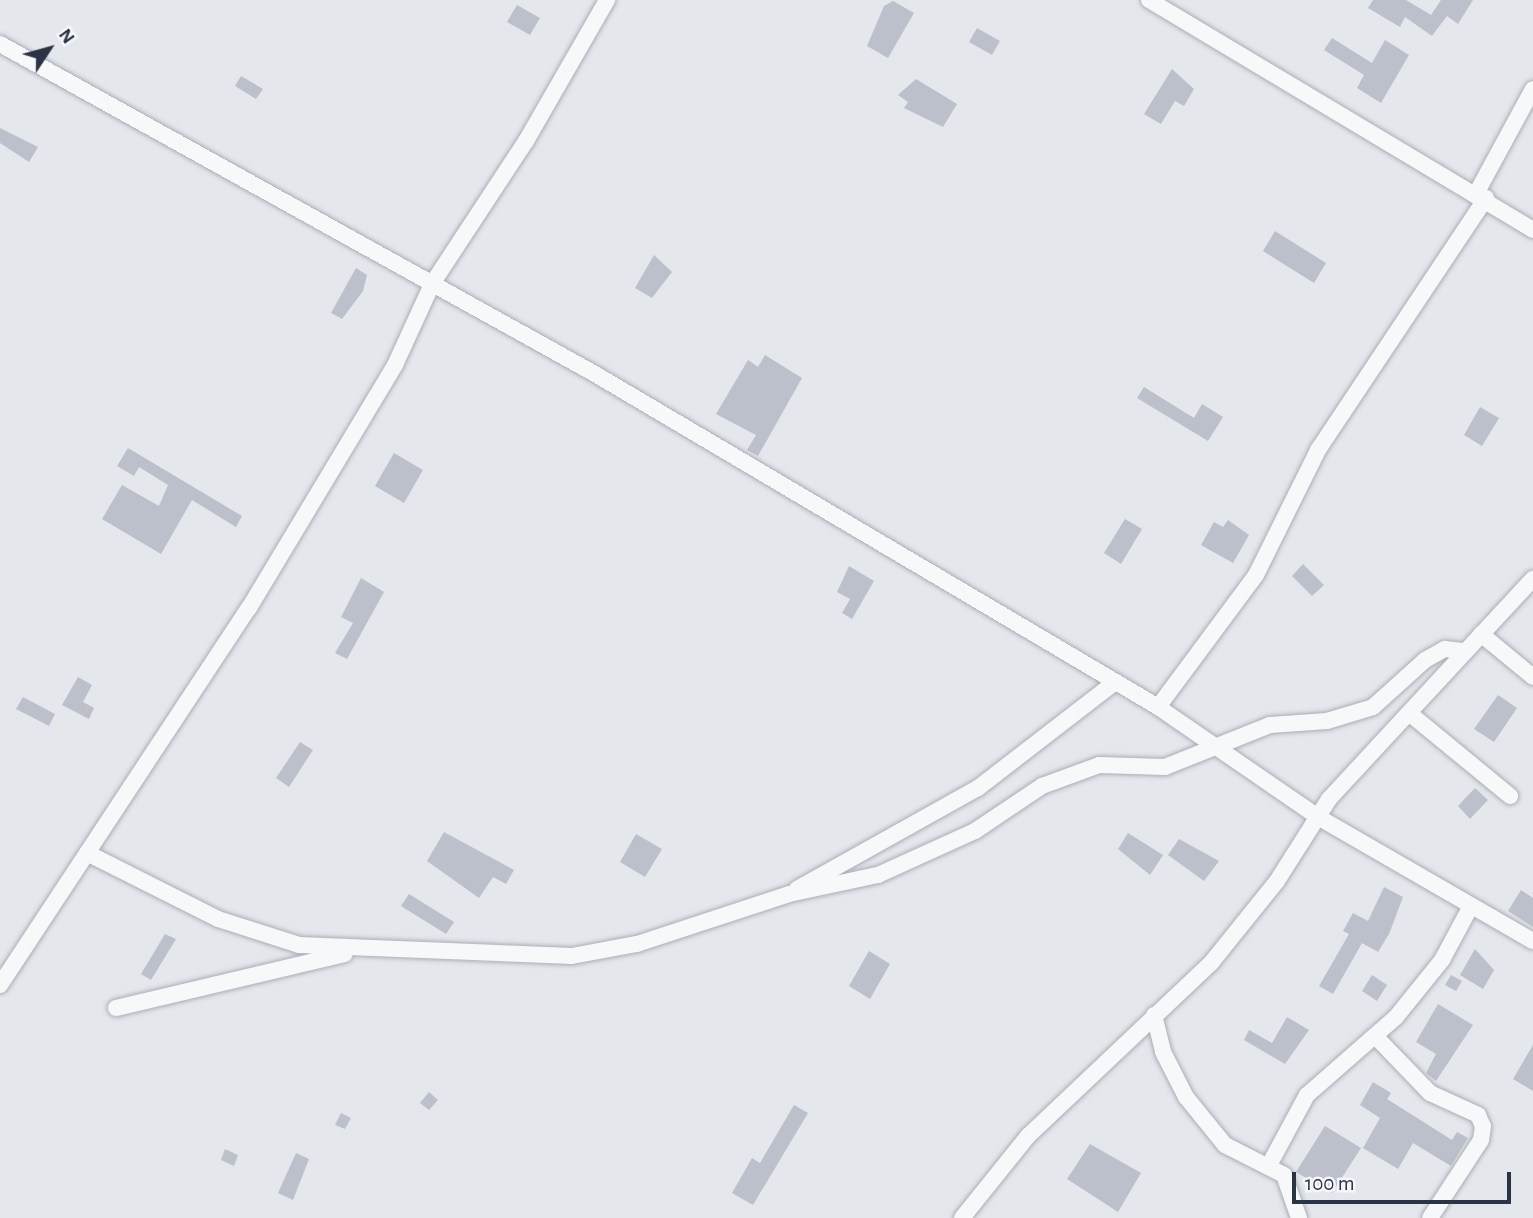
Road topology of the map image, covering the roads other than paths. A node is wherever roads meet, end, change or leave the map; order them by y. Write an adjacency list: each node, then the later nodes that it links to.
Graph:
1 (607, 0): 7 (street)
2 (1149, 0): 5 (street)
3 (0, 44): 7 (street)
4 (1533, 89): 5 (street)
5 (1481, 195): 6 (street); 13 (street)
6 (1533, 230)
7 (432, 284): 12 (street); 18 (street)
8 (1533, 579): 9 (street)
9 (1482, 634): 10 (street); 11 (street)
10 (1465, 650): 14 (street); 15 (street)
11 (1533, 677)
12 (1115, 682): 13 (street); 19 (street)
13 (1158, 707): 15 (street)
14 (1409, 713): 16 (street); 17 (street)
15 (1216, 747): 17 (street); 19 (street)
16 (1510, 796)
17 (1318, 817): 20 (street); 25 (street)
18 (87, 853): 22 (street); 23 (street)
19 (789, 894): 22 (street)
20 (1471, 906): 21 (street); 26 (street)
21 (1533, 941)
22 (358, 951): 24 (street)
23 (0, 985)
24 (116, 1008)
25 (1154, 1015): 27 (street); 28 (street)
26 (1376, 1037): 27 (street); 30 (street)
27 (1268, 1167): 29 (street)
28 (962, 1218)
29 (1299, 1218)
30 (1430, 1218)

